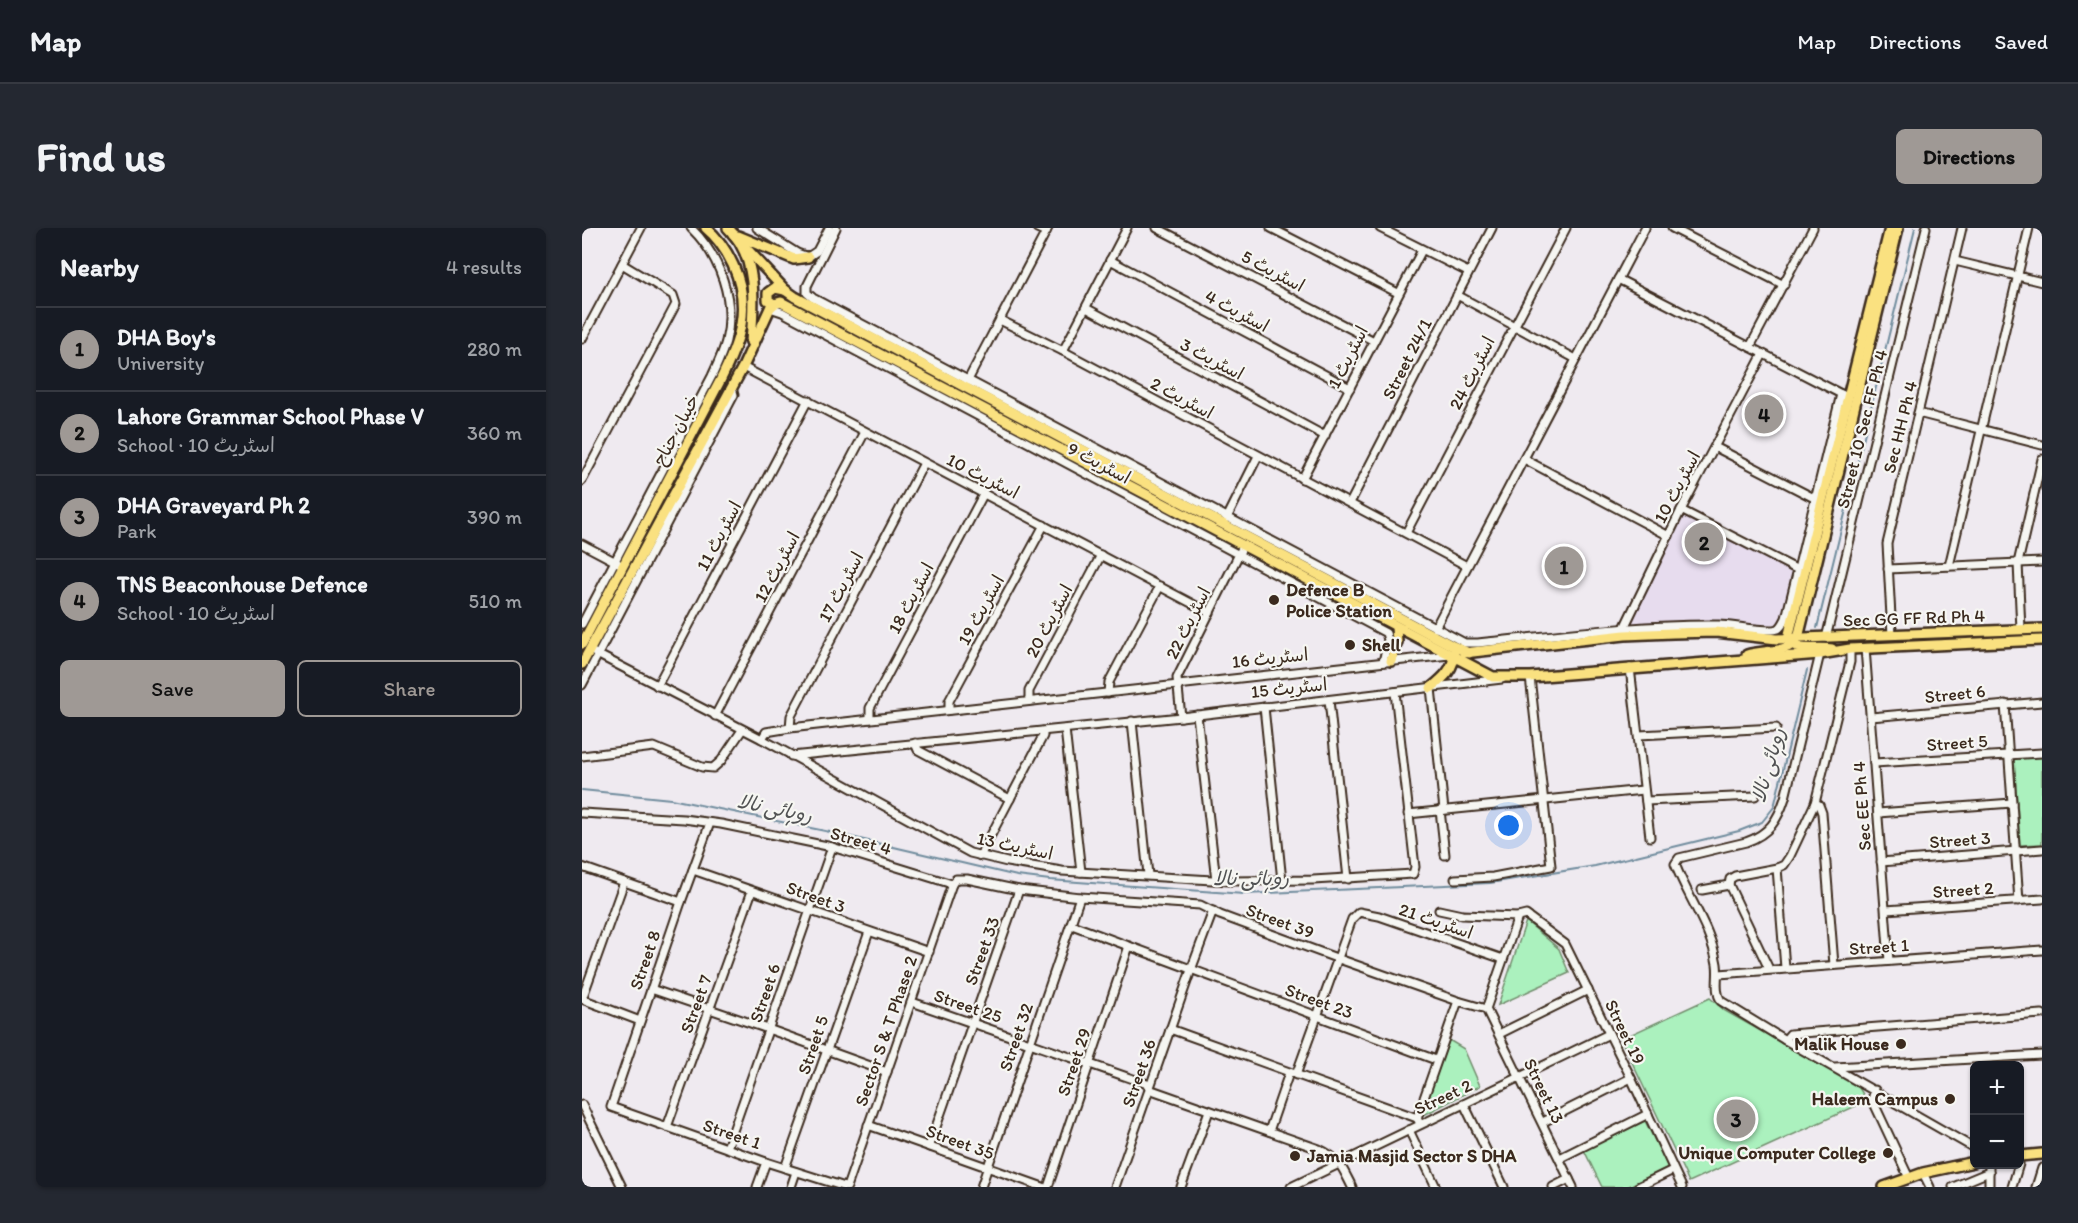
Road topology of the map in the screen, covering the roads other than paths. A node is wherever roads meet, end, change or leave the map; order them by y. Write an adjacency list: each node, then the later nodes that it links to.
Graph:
1 (641, 228): 28 (street)
2 (691, 228): 49 (street)
3 (706, 228): 49 (main road, خیبان جناح)
4 (757, 228): 25 (street)
5 (829, 228): 25 (street)
6 (836, 228): 50 (street)
7 (1037, 228): 22 (street)
8 (1127, 228): 26 (street)
9 (1158, 228): 42 (street, اسٹریٹ 5)
10 (1271, 228): 35 (street)
11 (1380, 228): 24 (street)
12 (1492, 228): 29 (street, Street 24/1)
13 (1566, 228): 40 (street, اسٹریٹ 24)
14 (1645, 228): 31 (street)
15 (1672, 228): 33 (street)
16 (1812, 228): 33 (street)
17 (1890, 228): 52 (main road)
18 (1898, 228): 95 (main road)
19 (1926, 228): 94 (street, Street 10 Sec FF Ph 4)
20 (1962, 228): 27 (street, Sec HH Ph 4)
21 (2029, 228): 30 (street)
22 (1047, 230): 39 (street)
23 (730, 231): 25 (main road); 34 (main road); 43 (main road, خیبان جناح)
24 (1422, 250): 29 (street); 35 (street, اسٹریٹ 1)
25 (808, 256)
26 (1110, 260): 38 (street); 51 (street, اسٹریٹ 4)
27 (1955, 261): 30 (street); 54 (street, Sec HH Ph 4)
28 (622, 264): 41 (street); 65 (street)
29 (1468, 273): 36 (street, Street 24/1)
30 (2017, 276): 32 (street); 55 (street)
31 (1618, 279): 44 (street); 47 (street)
32 (2042, 282)
33 (1784, 285): 44 (street)
34 (785, 290): 37 (main road, خیبان جناح); 50 (main road)
35 (1398, 293): 42 (street, اسٹریٹ 1)
36 (1457, 295): 40 (street); 69 (street, Street 24/1)
37 (772, 306): 43 (main road, خیبان جناح); 76 (main road)
38 (1086, 308): 45 (street); 57 (street, اسٹریٹ 3)
39 (1000, 320): 45 (street, اسٹریٹ 2); 50 (street)
40 (1514, 326): 47 (street); 73 (street, اسٹریٹ 24)
41 (582, 339)
42 (1374, 341): 51 (street, اسٹریٹ 1)
43 (751, 347): 48 (main road, خیبان جناح)
44 (1750, 348): 46 (street)
45 (1062, 351): 60 (street, اسٹریٹ 2)
46 (1763, 354): 52 (street); 59 (street, اسٹریٹ 10)
47 (1576, 359): 61 (street)
48 (743, 367): 53 (street, اسٹریٹ 10); 100 (main road, خیبان جناح)
49 (716, 379): 79 (main road, خیبان جناح)
50 (967, 384): 71 (street); 97 (main road)
51 (1350, 388): 57 (street, اسٹریٹ 1)
52 (1844, 396): 66 (main road)
53 (808, 400): 56 (street, اسٹریٹ 10); 113 (street, اسٹریٹ 11)
54 (1918, 413): 55 (street); 83 (street, Sec HH Ph 4)
55 (1982, 429): 58 (street); 82 (street)
56 (865, 432): 63 (street, اسٹریٹ 10); 124 (street, اسٹریٹ 12)
57 (1324, 436): 64 (street, اسٹریٹ 1)
58 (2042, 445)
59 (1715, 447): 68 (street); 70 (street, اسٹریٹ 10)
60 (1258, 456): 64 (street, اسٹریٹ 2); 71 (street)
61 (1524, 459): 74 (street); 81 (street)
62 (2042, 459): 80 (street)
63 (924, 463): 67 (street, اسٹریٹ 10); 129 (street, اسٹریٹ 17)
64 (1302, 479): 69 (street, اسٹریٹ 2)
65 (582, 481)
66 (1823, 481): 68 (street); 95 (main road)
67 (984, 493): 72 (street, اسٹریٹ 10); 127 (street, اسٹریٹ 18)
68 (1814, 498): 84 (street)
69 (1350, 503): 73 (street, اسٹریٹ 2)
70 (1681, 510): 74 (street, اسٹریٹ 10); 84 (street)
71 (1227, 518): 89 (street)
72 (1044, 525): 77 (street, اسٹریٹ 10); 122 (street, اسٹریٹ 19)
73 (1406, 534): 81 (street, اسٹریٹ 2)
74 (1669, 536): 92 (street, اسٹریٹ 10)
75 (582, 544): 79 (street)
76 (1241, 550): 86 (street, اسٹریٹ 22); 88 (main road)
77 (1101, 555): 85 (street, اسٹریٹ 10); 118 (street, اسٹریٹ 20)
78 (2042, 562): 80 (street)
79 (619, 563): 87 (street); 100 (main road, خیبان جناح)
80 (2018, 563): 82 (street); 91 (street)
81 (1467, 566): 89 (street)
82 (1949, 566): 83 (street)
83 (1888, 569): 93 (street, Sec HH Ph 4)
84 (1798, 570): 92 (street)
85 (1160, 586): 86 (street, اسٹریٹ 10); 116 (street)
86 (1210, 613): 111 (street, اسٹریٹ 22)
87 (582, 624)
88 (1389, 627): 104 (main road); 106 (main road)
89 (1436, 628): 98 (street)
90 (2042, 629): 91 (main road, Sec GG FF Rd Ph 4)
91 (2021, 630): 93 (main road, Sec GG FF Rd Ph 4)
92 (1625, 632): 95 (main road, اسٹریٹ 16); 98 (main road, اسٹریٹ 16)
93 (1892, 635): 94 (main road, Sec GG FF Rd Ph 4)
94 (1827, 638): 95 (main road, Sec GG FF Rd Ph 4)
95 (1792, 640): 102 (main road); 105 (main road)
96 (2042, 640): 99 (main road)
97 (1451, 645): 104 (main road); 104 (main road)
98 (1492, 646): 104 (main road, اسٹریٹ 16)
99 (1865, 648): 101 (main road); 126 (street, Sec EE Ph 4)
100 (590, 649): 107 (main road, خیبان جناح); 112 (street); 113 (street, اسٹریٹ 13)
101 (1850, 649): 102 (main road); 147 (street)
102 (1838, 650): 103 (main road, اسٹریٹ 15)
103 (1820, 654): 105 (main road, اسٹریٹ 15); 197 (street)
104 (1459, 656): 106 (street, اسٹریٹ 16); 110 (main road); 114 (main road)
105 (1734, 660): 108 (main road, اسٹریٹ 15)
106 (1387, 662): 111 (street, اسٹریٹ 16)
107 (582, 664)
108 (1630, 668): 109 (main road, اسٹریٹ 15); 134 (street)
109 (1530, 677): 110 (main road, اسٹریٹ 15); 145 (street)
110 (1504, 679): 114 (street, اسٹریٹ 15)
111 (1177, 684): 116 (street, اسٹریٹ 16); 125 (street, اسٹریٹ 22)
112 (582, 685)
113 (657, 686): 124 (street, اسٹریٹ 13)
114 (1431, 688): 115 (street, اسٹریٹ 15); 149 (street)
115 (1395, 692): 117 (street, اسٹریٹ 15); 152 (street)
116 (1108, 693): 118 (street, اسٹریٹ 16)
117 (1329, 700): 121 (street, اسٹریٹ 15); 166 (street)
118 (1029, 701): 122 (street, اسٹریٹ 16)
119 (2042, 702): 120 (street, Street 6)
120 (2004, 704): 126 (street, Street 6); 138 (street)
121 (1264, 707): 123 (street, اسٹریٹ 15); 169 (street)
122 (949, 710): 127 (street, اسٹریٹ 16)
123 (1197, 715): 125 (street, اسٹریٹ 15); 168 (street)
124 (715, 716): 132 (street, اسٹریٹ 13)
125 (1180, 717): 128 (street, اسٹریٹ 15)
126 (1871, 717): 141 (street, Sec EE Ph 4)
127 (870, 719): 129 (street, اسٹریٹ 16)
128 (1132, 721): 131 (street, اسٹریٹ 15); 165 (street)
129 (790, 728): 135 (street, اسٹریٹ 16)
130 (1776, 728): 134 (street)
131 (1065, 729): 133 (street, اسٹریٹ 15); 164 (street)
132 (742, 730): 135 (street, اسٹریٹ 13); 139 (street)
133 (1043, 731): 136 (street, اسٹریٹ 15); 144 (street)
134 (1639, 735): 142 (street)
135 (762, 740): 140 (street, اسٹریٹ 13)
136 (915, 743): 140 (street, اسٹریٹ 15); 144 (street)
137 (2042, 753): 138 (street, Street 5)
138 (2009, 755): 141 (street, Street 5); 148 (street)
139 (582, 756)
140 (791, 756): 159 (street, اسٹریٹ 13)
141 (1874, 763): 151 (street, Sec EE Ph 4)
142 (1643, 790): 145 (street); 146 (street)
143 (1755, 796): 146 (street)
144 (1010, 799): 159 (street)
145 (1544, 800): 149 (street); 167 (street)
146 (1646, 801): 154 (street)
147 (1815, 803): 162 (street); 193 (street)
148 (2012, 803): 151 (street); 157 (street)
149 (1442, 810): 152 (street); 158 (street)
150 (582, 813): 153 (street, Street 4)
151 (1878, 813): 160 (street, Sec EE Ph 4)
152 (1408, 814): 166 (street, اسٹریٹ 13)
153 (710, 823): 155 (street, Street 4); 163 (street, Street 8)
154 (1650, 837)
155 (832, 847): 171 (street, Street 4); 182 (street, Street 6)
156 (2042, 849): 157 (street, Street 3)
157 (2016, 851): 160 (street, Street 3); 178 (street)
158 (1445, 855)
159 (980, 856): 164 (street, اسٹریٹ 13)
160 (1881, 862): 181 (street, Sec EE Ph 4)
161 (582, 867): 170 (street)
162 (1777, 868): 172 (street); 194 (street)
163 (693, 870): 175 (street, Street 3); 179 (street, Street 8)
164 (1081, 872): 165 (street, اسٹریٹ 13)
165 (1148, 875): 168 (street, اسٹریٹ 13)
166 (1348, 879): 169 (street, اسٹریٹ 13)
167 (1455, 879)
168 (1216, 880): 169 (street, اسٹریٹ 13)
169 (1282, 881)
170 (624, 882): 179 (street); 200 (street)
171 (952, 884): 173 (street, Street 39); 189 (street, Sector S & T Phase 2)
172 (1729, 885): 174 (street); 195 (street)
173 (1019, 890): 176 (street, Street 39); 208 (street, Street 33)
174 (1702, 890)
175 (752, 891): 182 (street, Street 3); 203 (street, Street 7)
176 (1080, 897): 183 (street, Street 39); 185 (street, Street 32)
177 (2042, 899): 178 (street, Street 2)
178 (2019, 901): 181 (street, Street 2)
179 (681, 902): 198 (street, Street 8)
180 (1439, 910): 184 (street)
181 (1886, 910): 192 (street, Sec EE Ph 4)
182 (810, 911): 186 (street, Street 3); 209 (street, Street 6)
183 (1213, 911): 190 (street, Street 39); 196 (street, Street 36)
184 (1518, 917): 191 (street); 199 (street, Street 19)
185 (1072, 925): 187 (street, Street 23); 214 (street, Street 32)
186 (868, 932): 189 (street, Street 3); 215 (street, Street 5)
187 (1129, 946): 196 (street, Street 23); 218 (street, Street 29)
188 (2042, 950): 192 (street, Street 1)
189 (929, 952): 202 (street, Sector S & T Phase 2)
190 (1339, 959): 191 (street, اسٹریٹ 21); 201 (street, Street 39); 206 (street)
191 (1503, 959): 204 (street)
192 (1889, 961): 193 (street, Street 1)
193 (1834, 965): 194 (street, Street 1)
194 (1785, 968): 195 (street, Street 1)
195 (1769, 969): 197 (street, Street 1)
196 (1191, 970): 206 (street, Street 23); 210 (street, Street 36)
197 (1719, 975): 213 (street)
198 (651, 989): 203 (street); 207 (street, Street 8)
199 (1588, 990): 211 (street); 212 (street, Street 19)
200 (582, 999): 207 (street)
201 (1458, 1001): 204 (street, Street 39); 217 (street)
202 (912, 1002): 208 (street, Street 25); 220 (street, Sector S & T Phase 2)
203 (710, 1008): 209 (street); 234 (street, Street 7)
204 (1486, 1009): 211 (street, Street 13)
205 (2042, 1014): 213 (street)
206 (1318, 1016): 217 (street, Street 23); 221 (street)
207 (640, 1021): 228 (street, Street 8)
208 (972, 1023): 214 (street, Street 25); 238 (street, Street 33)
209 (768, 1029): 215 (street); 239 (street, Street 6)
210 (1170, 1029): 221 (street); 224 (street, Street 36)
211 (1499, 1034): 222 (street, Street 13)
212 (1609, 1034): 222 (street, Street 2); 223 (street, Street 19)
213 (1785, 1040): 219 (street)
214 (1029, 1043): 218 (street, Street 25); 247 (street, Street 32)
215 (827, 1050): 220 (street); 246 (street, Street 5)
216 (2042, 1055): 219 (street)
217 (1436, 1060): 231 (street)
218 (1090, 1063): 224 (street, Street 25); 265 (street, Street 29)
219 (1833, 1067): 225 (street)
220 (887, 1072): 233 (street, Sector S & T Phase 2)
221 (1292, 1074): 231 (street); 236 (street)
222 (1521, 1077): 226 (street, Street 2); 232 (street, Street 13)
223 (1631, 1078): 230 (street, Street 19); 232 (street)
224 (1150, 1087): 229 (street, Street 25); 266 (street, Street 36)
225 (1875, 1090): 237 (street); 255 (street)
226 (1464, 1104): 231 (street, Street 2); 271 (street)
227 (582, 1105): 259 (street)
228 (611, 1107): 234 (street, Street 1)
229 (1209, 1111): 236 (street, Street 25); 267 (street)
230 (1648, 1114): 242 (street); 252 (street, Street 19)
231 (1419, 1121): 235 (street, Street 2)
232 (1543, 1122): 242 (street, Street 13)
233 (868, 1125): 238 (street, Street 35); 262 (street, Sector S & T Phase 2)
234 (667, 1127): 239 (street, Street 1)
235 (1409, 1130): 244 (street, Street 2); 270 (street)
236 (1269, 1131): 244 (street, Street 25)
237 (1970, 1146)
238 (929, 1147): 247 (street, Street 35)
239 (727, 1148): 243 (street, Street 1)
240 (2042, 1154): 241 (main road)
241 (2024, 1156)
242 (1560, 1158): 256 (street, Street 13)
243 (766, 1162): 246 (street, Street 1); 260 (street)
244 (1340, 1163): 268 (street, Street 2); 269 (street)
245 (1970, 1163): 254 (main road)
246 (785, 1168): 253 (street, Street 1)
247 (987, 1168): 263 (street, Street 32); 264 (street, Street 35)
248 (2042, 1168): 280 (street)
249 (1987, 1169): 277 (street)
250 (1989, 1169): 278 (street)
251 (2017, 1169): 279 (street)
252 (1674, 1170): 274 (street); 275 (street, Street 19)
253 (796, 1172): 257 (street, Street 1); 261 (street)
254 (1923, 1173): 255 (main road); 276 (street)
255 (1909, 1178): 258 (main road)
256 (1569, 1179): 272 (street); 273 (street, Street 13)
257 (826, 1184): 262 (street, Street 1)
258 (1890, 1186)
259 (622, 1187)
260 (758, 1187)
261 (791, 1187)
262 (846, 1187)
263 (981, 1187)
264 (1043, 1187)
265 (1048, 1187)
266 (1115, 1187)
267 (1181, 1187)
268 (1291, 1187)
269 (1352, 1187)
270 (1436, 1187)
271 (1504, 1187)
272 (1553, 1187)
273 (1573, 1187)
274 (1638, 1187)
275 (1682, 1187)
276 (1930, 1187)
277 (1953, 1187)
278 (1989, 1187)
279 (2012, 1187)
280 (2036, 1187)

